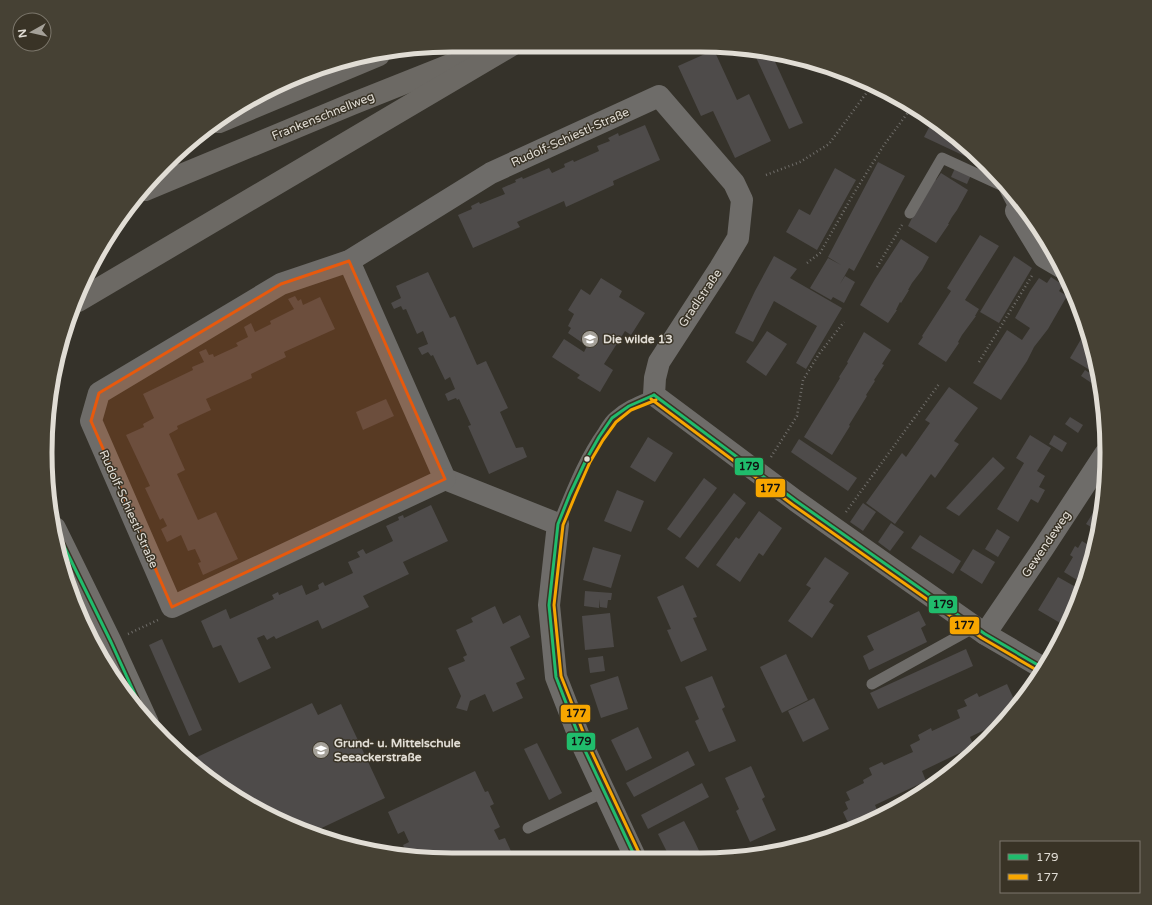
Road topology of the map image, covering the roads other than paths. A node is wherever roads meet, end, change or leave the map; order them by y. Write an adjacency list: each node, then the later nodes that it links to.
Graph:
1 (483, 52): 6 (highway, Frankenschnellweg)
2 (500, 52): 13 (highway)
3 (358, 64): 4 (highway)
4 (239, 113)
5 (996, 183): 10 (lane)
6 (152, 187)
7 (742, 200): 11 (street, Rudolf-Schiestl-Straße); 14 (street, Gradlstraße)
8 (1011, 201): 9 (lane)
9 (1016, 211): 12 (street)
10 (910, 213)
11 (349, 260): 16 (street); 16 (street, Rudolf-Schiestl-Straße)
12 (1050, 260)
13 (82, 300)
14 (654, 395): 17 (lane); 19 (street)
15 (1100, 462): 19 (street, Gewendeweg)
16 (445, 479): 17 (street)
17 (558, 524): 23 (street)
18 (63, 545): 22 (main road)
19 (980, 630): 20 (street); 21 (lane)
20 (1039, 665)
21 (872, 684)
22 (137, 698)
23 (604, 792): 24 (lane); 25 (street)
24 (528, 828)
25 (633, 853)

